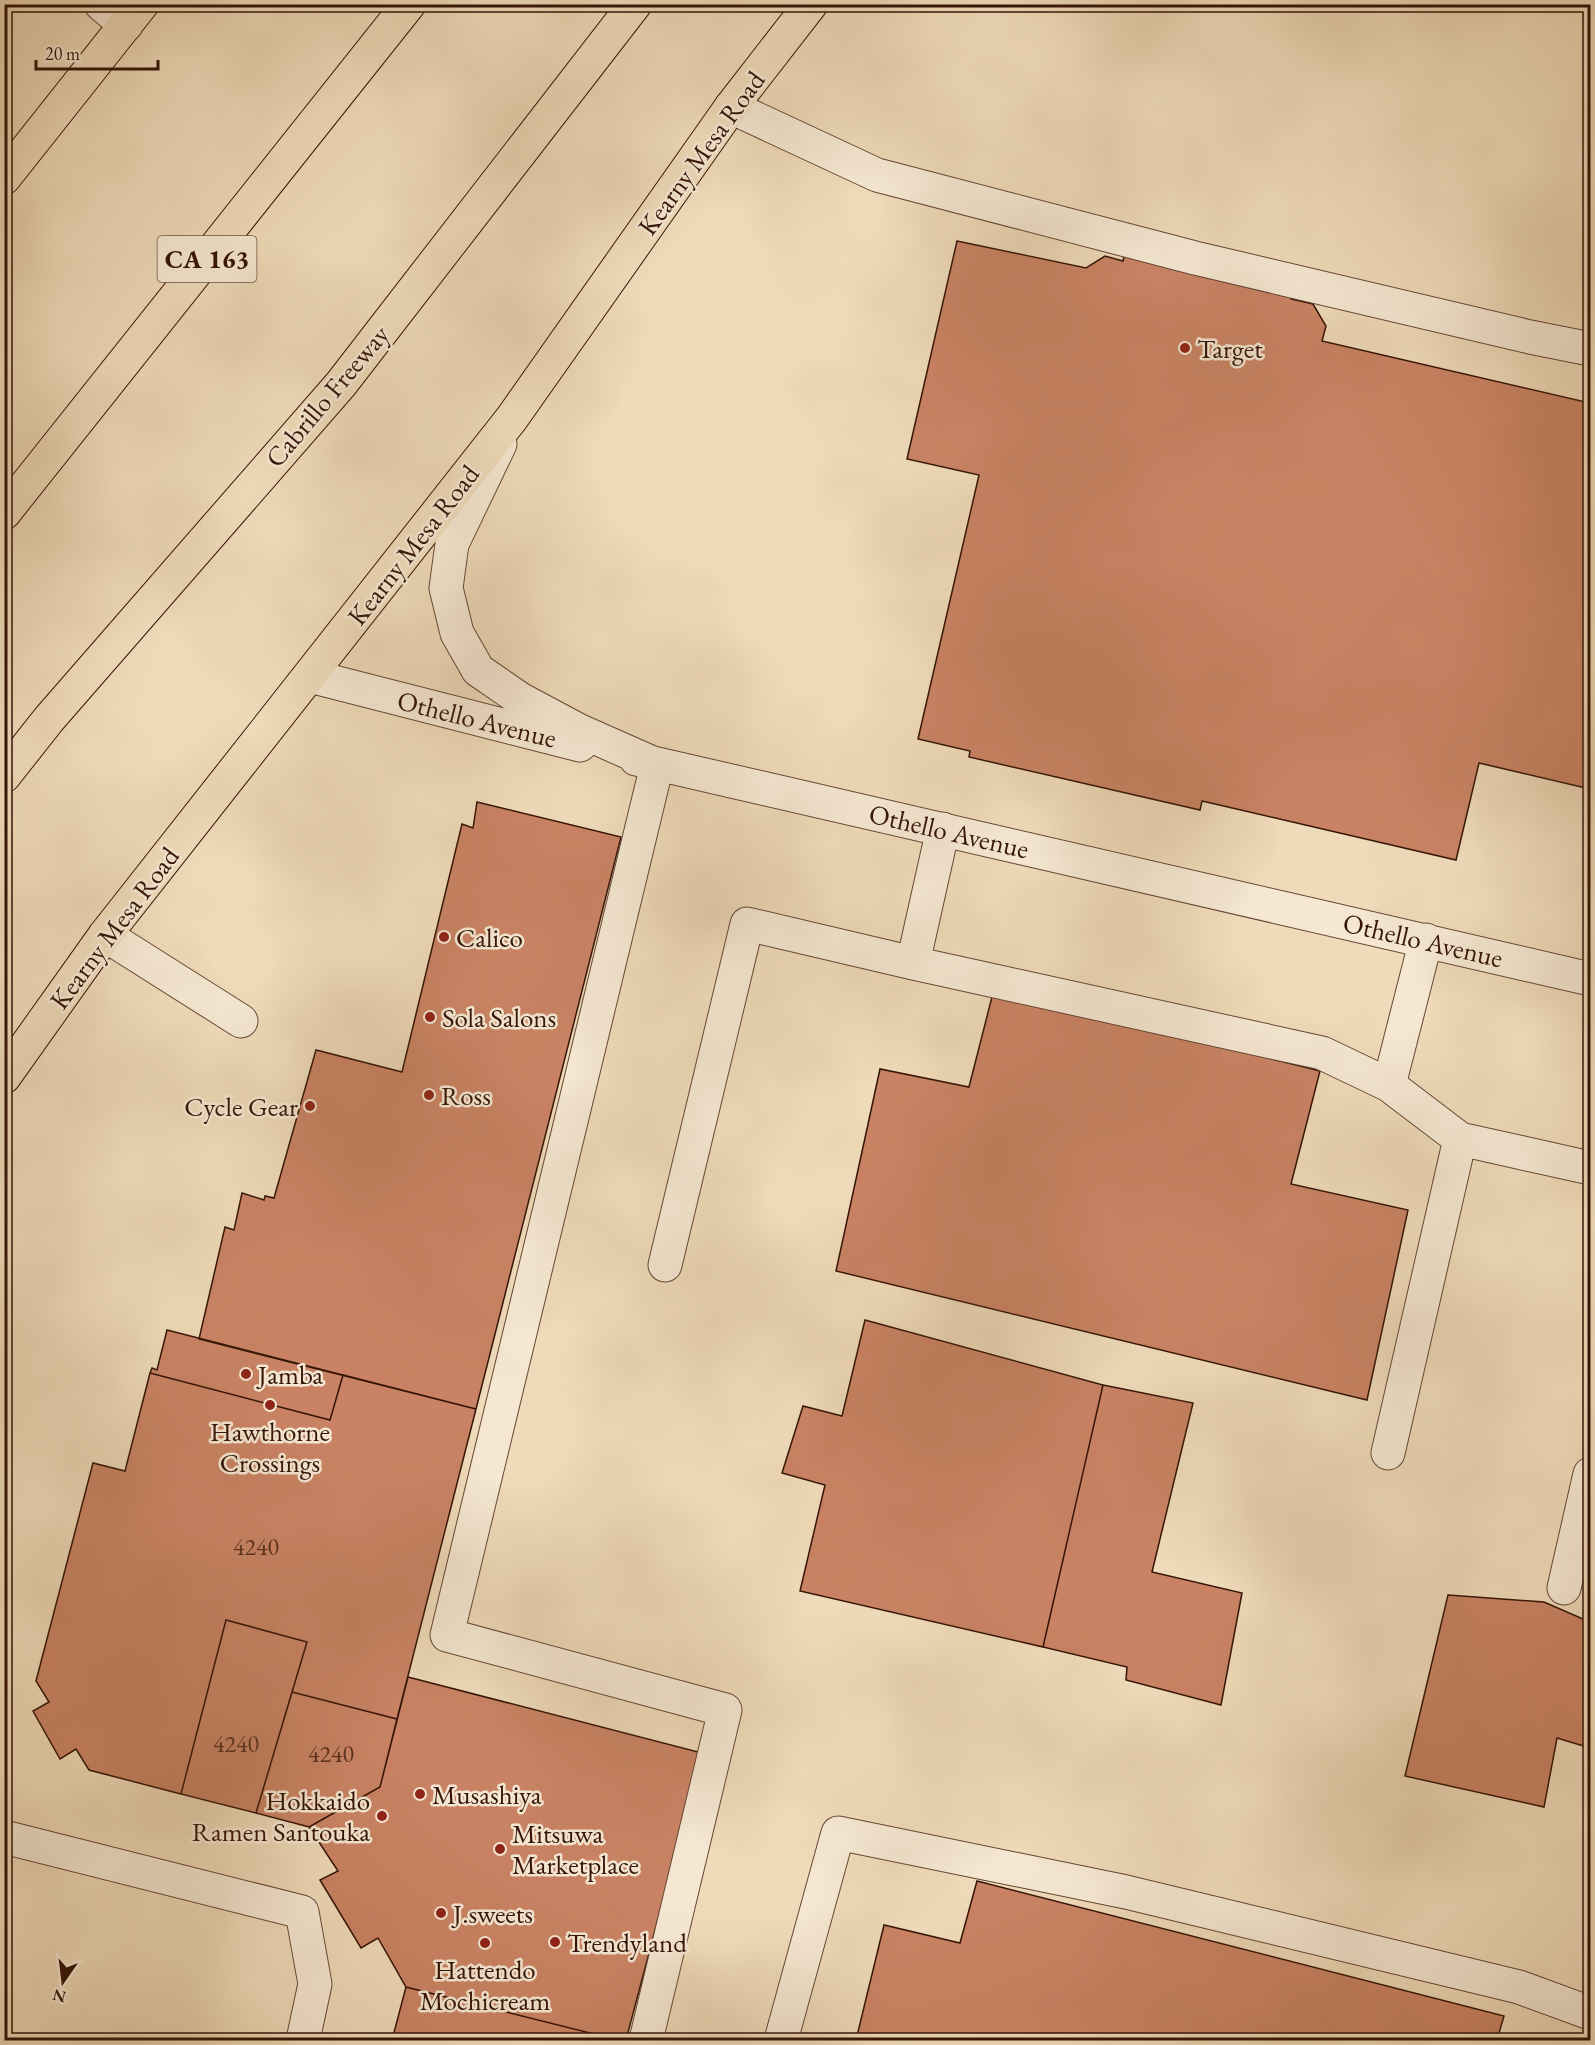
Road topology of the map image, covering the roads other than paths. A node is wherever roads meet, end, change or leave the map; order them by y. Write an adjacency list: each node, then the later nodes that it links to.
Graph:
1 (101, 4): 5 (street)
2 (409, 4): 10 (main road, CA 163)
3 (634, 4): 13 (main road, Cabrillo Freeway)
4 (811, 4): 6 (main road, Kearny Mesa Road)
5 (134, 15): 7 (main road)
6 (731, 107): 8 (street); 9 (main road, Kearny Mesa Road)
7 (4, 178)
8 (1590, 349)
9 (512, 418): 11 (main road, Kearny Mesa Road); 12 (street)
10 (4, 513)
11 (310, 676): 12 (street, Othello Avenue); 15 (main road, Kearny Mesa Road)
12 (657, 765): 14 (street, Othello Avenue); 31 (street)
13 (4, 776)
14 (943, 829): 16 (street, Othello Avenue); 17 (street)
15 (105, 935): 19 (street); 20 (main road, Kearny Mesa Road)
16 (1426, 940): 18 (street, Othello Avenue); 21 (street)
17 (913, 963): 21 (street); 24 (street)
18 (1590, 979)
19 (241, 1021)
20 (4, 1077)
21 (1389, 1085): 22 (street)
22 (1460, 1138): 23 (street); 25 (street)
23 (1590, 1168)
24 (665, 1265)
25 (1388, 1453)
26 (1590, 1474): 27 (street)
27 (1564, 1588)
28 (4, 1837): 30 (street)
29 (1590, 2013): 32 (street)
30 (303, 2040)
31 (646, 2040)
32 (781, 2040)

